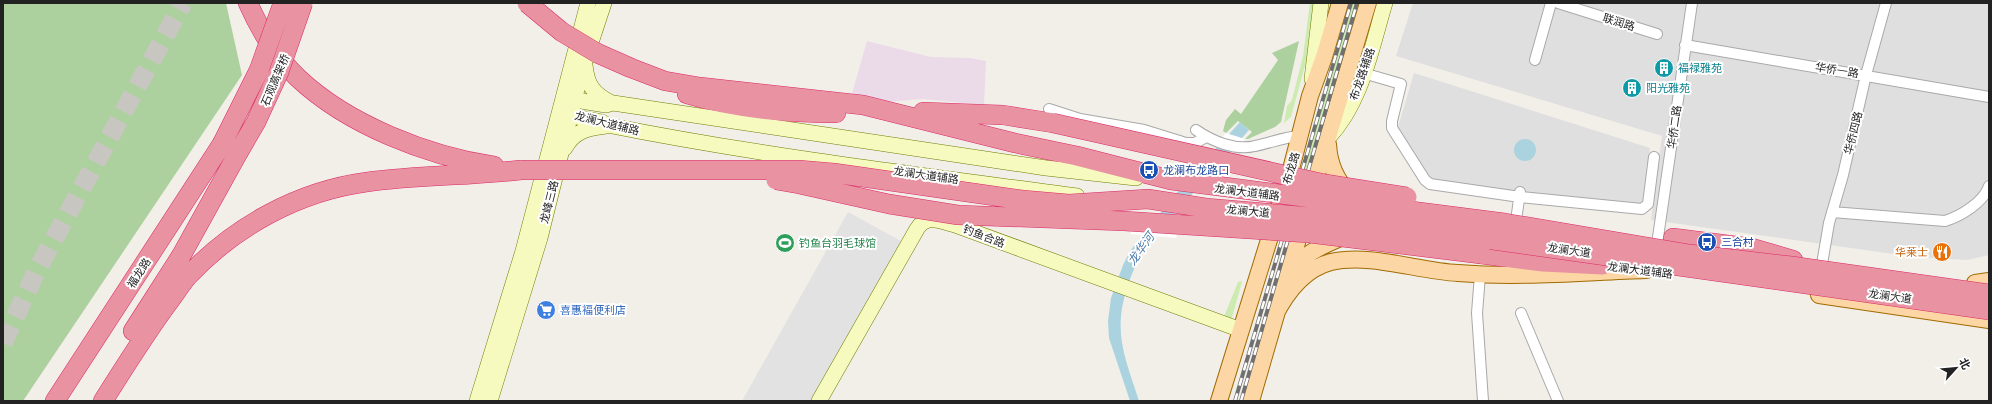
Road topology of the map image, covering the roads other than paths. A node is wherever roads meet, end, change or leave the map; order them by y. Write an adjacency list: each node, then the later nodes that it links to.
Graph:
1 (248, 3): 38 (highway)
2 (283, 3): 34 (highway, 石观高架桥, bridge)
3 (303, 3): 34 (highway, 石观高架桥, bridge)
4 (527, 3): 17 (highway, bridge)
5 (588, 3): 28 (main road, 龙峰三路)
6 (604, 3): 17 (main road)
7 (1322, 3): 23 (main road)
8 (1340, 3): 18 (main road, 布龙路)
9 (1368, 3): 20 (main road)
10 (1385, 3): 21 (main road, 布龙路辅路)
11 (1551, 3): 19 (street)
12 (1558, 3): 15 (street, 联润路)
13 (1692, 3): 16 (street, 华侨二路)
14 (1886, 3): 22 (street, 华侨四路)
15 (1657, 34)
16 (1685, 45): 22 (street, 华侨一路); 55 (street, 华侨二路)
17 (591, 57): 25 (main road); 26 (main road); 40 (highway, 龙澜大道); 55 (highway, bridge)
18 (1324, 57): 20 (main road); 23 (main road, 布龙路)
19 (1535, 60)
20 (1350, 64): 32 (main road)
21 (1363, 74): 32 (main road, 布龙路辅路); 44 (street)
22 (1866, 75): 24 (street, 华侨一路); 49 (street, 华侨四路)
23 (1310, 96): 33 (main road, 布龙路)
24 (1989, 96)
25 (575, 100): 26 (main road, 龙澜大道辅路); 28 (main road, 龙澜大道辅路)
26 (613, 103): 37 (main road, 龙澜大道辅路)
27 (1049, 109): 31 (street)
28 (566, 111): 29 (main road, 龙澜大道辅路); 35 (main road, 龙峰三路); 73 (main road, 龙峰三路)
29 (607, 125): 35 (main road); 41 (main road, 龙澜大道辅路)
30 (1196, 130): 31 (street)
31 (1206, 137): 33 (street)
32 (1328, 138): 46 (main road); 48 (main road)
33 (1298, 142): 43 (main road); 45 (main road, 布龙路)
34 (230, 148): 70 (highway, 福龙路); 71 (highway)
35 (561, 156): 74 (main road, 龙峰三路)
36 (1654, 157): 44 (street)
37 (979, 158): 40 (main road, 龙澜大道辅路); 41 (main road)
38 (522, 170): 39 (highway, bridge); 72 (highway)
39 (709, 170): 47 (highway, 龙澜大道, bridge); 58 (highway, bridge)
40 (1172, 181): 43 (main road, 龙澜大道辅路, bridge); 64 (highway, 龙澜大道, bridge)
41 (975, 182): 47 (main road, 龙澜大道辅路)
42 (1989, 186): 49 (street)
43 (1222, 189): 45 (main road, 龙澜大道辅路)
44 (1520, 194): 53 (street)
45 (1282, 196): 46 (main road, 龙澜大道辅路); 51 (main road, 布龙路)
46 (1309, 199): 48 (main road, 龙澜大道辅路); 52 (main road)
47 (1150, 203): 50 (main road, 龙澜大道辅路); 68 (highway, 龙澜大道, bridge)
48 (1371, 208): 53 (main road, 龙澜大道辅路)
49 (1832, 212): 57 (street, 华侨四路)
50 (1215, 214): 51 (main road, 龙澜大道辅路); 60 (main road)
51 (1275, 220): 52 (main road, 龙澜大道辅路); 60 (main road, 布龙路)
52 (1303, 222): 54 (main road, 龙澜大道辅路); 63 (main road)
53 (1515, 228): 55 (main road, 龙澜大道辅路)
54 (1380, 230): 58 (main road, 龙澜大道辅路); 63 (main road)
55 (1662, 248): 56 (highway); 59 (main road); 61 (main road)
56 (1793, 260): 57 (main road)
57 (1822, 264): 64 (main road)
58 (1603, 265): 59 (main road, 龙澜大道辅路)
59 (1646, 270): 61 (main road, 龙澜大道辅路); 62 (main road)
60 (1259, 271): 69 (main road, 布龙路)
61 (1666, 273): 68 (main road, 龙澜大道辅路)
62 (1480, 275): 67 (main road); 78 (street)
63 (1284, 282): 67 (main road)
64 (1986, 286)
65 (1989, 306): 68 (main road)
66 (1521, 313): 79 (street)
67 (1274, 317): 77 (main road)
68 (1986, 319)
69 (1241, 330): 75 (main road, 钓鱼合路); 76 (main road, 布龙路)
70 (55, 401)
71 (88, 401)
72 (103, 401)
73 (477, 401)
74 (490, 401)
75 (819, 401)
76 (1219, 401)
77 (1251, 401)
78 (1483, 401)
79 (1558, 401)

